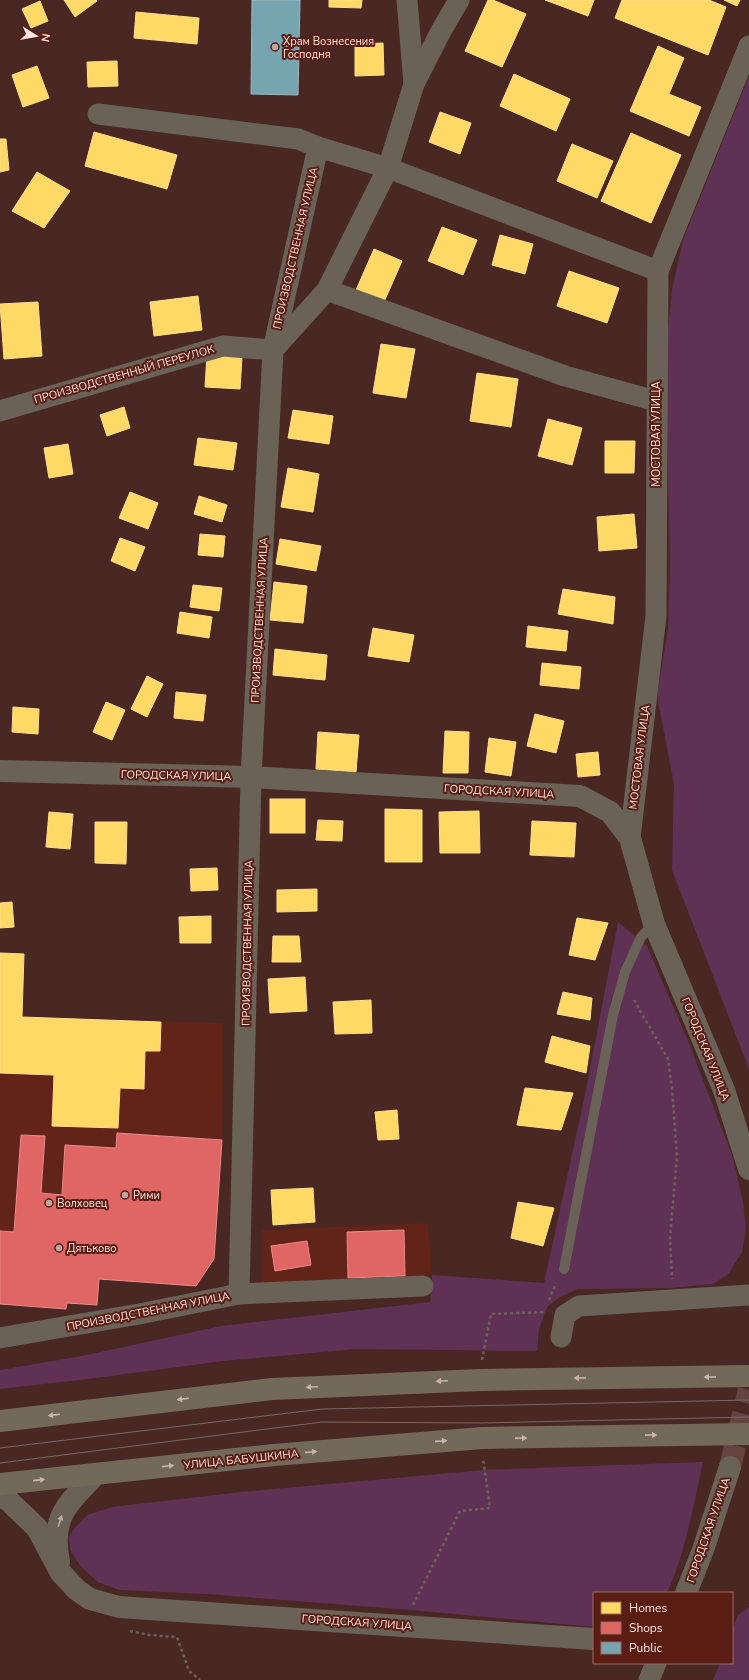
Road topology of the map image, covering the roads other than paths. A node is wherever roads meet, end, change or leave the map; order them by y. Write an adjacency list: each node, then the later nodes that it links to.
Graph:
1 (407, 0): 4 (street, ПРОИЗВОДСТВЕННАЯ УЛИЦА)
2 (459, 0): 4 (street, ПРОИЗВОДСТВЕННАЯ УЛИЦА)
3 (749, 46): 8 (street, МОСТОВАЯ УЛИЦА)
4 (414, 84): 7 (street, ПРОИЗВОДСТВЕННАЯ УЛИЦА)
5 (98, 114): 6 (street)
6 (318, 147): 7 (street); 10 (street, ПРОИЗВОДСТВЕННАЯ УЛИЦА)
7 (388, 168): 8 (street); 9 (street, ПРОИЗВОДСТВЕННАЯ УЛИЦА)
8 (658, 271): 11 (street, МОСТОВАЯ УЛИЦА)
9 (327, 290): 10 (street, ПРОИЗВОДСТВЕННАЯ УЛИЦА); 11 (street)
10 (273, 350): 12 (street, ПРОИЗВОДСТВЕННЫЙ ПЕРЕУЛОК); 14 (street, ПРОИЗВОДСТВЕННАЯ УЛИЦА)
11 (656, 401): 15 (street, МОСТОВАЯ УЛИЦА)
12 (0, 411)
13 (0, 771): 14 (street, ГОРОДСКАЯ УЛИЦА)
14 (251, 777): 15 (street, ГОРОДСКАЯ УЛИЦА); 20 (street, ПРОИЗВОДСТВЕННАЯ УЛИЦА)
15 (630, 838): 16 (street, ГОРОДСКАЯ УЛИЦА)
16 (654, 924): 17 (street, ГОРОДСКАЯ УЛИЦА); 18 (lane)
17 (749, 1169)
18 (564, 1269)
19 (423, 1286): 20 (street)
20 (240, 1294): 23 (street, ПРОИЗВОДСТВЕННАЯ УЛИЦА)
21 (749, 1295): 22 (street)
22 (561, 1337)
23 (0, 1338)
24 (749, 1376): 25 (main road, one-way to 25)
25 (0, 1421)
26 (749, 1434): 28 (main road, УЛИЦА БАБУШКИНА, one-way to 26, bridge)
27 (730, 1467): 32 (street, ГОРОДСКАЯ УЛИЦА)
28 (96, 1474): 29 (main road, УЛИЦА БАБУШКИНА, one-way to 28); 31 (street, one-way to 28)
29 (0, 1484)
30 (0, 1496): 31 (street, ГОРОДСКАЯ УЛИЦА)
31 (61, 1573): 33 (street, ГОРОДСКАЯ УЛИЦА)
32 (686, 1592)
33 (593, 1639)
34 (656, 1664): 35 (street)
35 (648, 1680)

